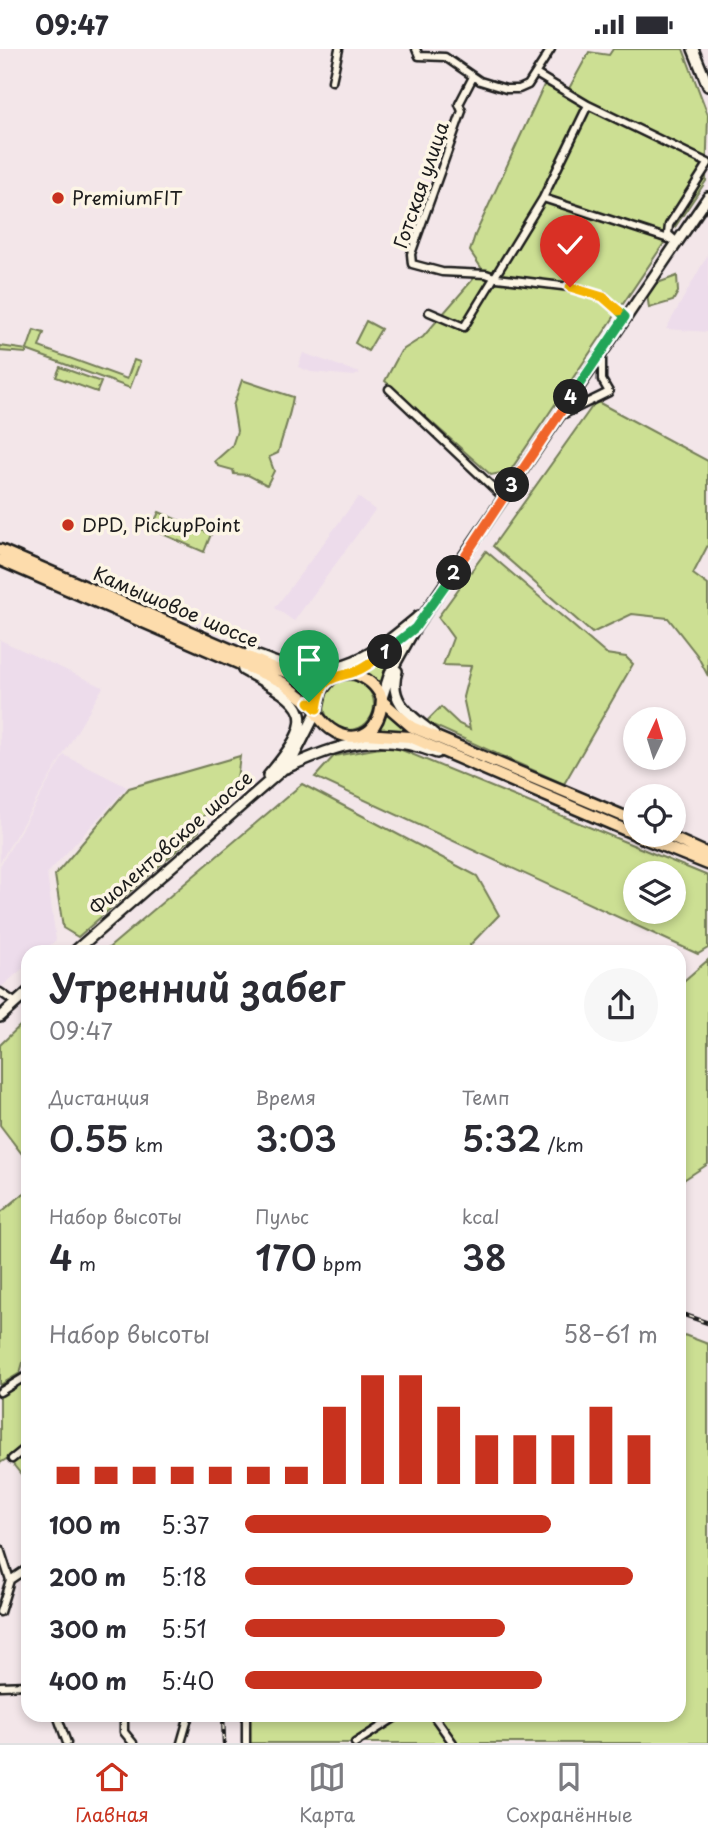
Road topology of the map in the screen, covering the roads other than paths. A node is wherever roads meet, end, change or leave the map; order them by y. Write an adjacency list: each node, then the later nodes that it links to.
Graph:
1 (339, 49): 7 (street)
2 (416, 49): 6 (street)
3 (551, 49): 5 (street)
4 (693, 49): 8 (main road)
5 (536, 74): 6 (street); 9 (street)
6 (473, 77): 14 (street, Готская улица)
7 (332, 81)
8 (708, 86)
9 (588, 105): 10 (street); 12 (street)
10 (708, 164): 13 (street)
11 (708, 197): 13 (main road)
12 (543, 198): 13 (street); 14 (street)
13 (678, 243): 16 (main road)
14 (494, 277): 15 (street); 16 (street, Готская улица)
15 (429, 312)
16 (625, 317): 17 (main road)
17 (602, 353): 19 (main road); 19 (street)
18 (389, 389): 20 (street)
19 (558, 416): 20 (main road)
20 (503, 497): 23 (main road)
21 (0, 550): 26 (main road, Камышовое шоссе)
22 (0, 560): 27 (main road, Камышовое шоссе)
23 (428, 608): 24 (main road); 26 (main road)
24 (415, 628): 25 (main road); 28 (main road)
25 (409, 639): 30 (main road); 34 (main road)
26 (240, 653): 29 (main road, Камышовое шоссе)
27 (224, 657): 31 (main road, Камышовое шоссе); 38 (main road)
28 (353, 673): 29 (main road); 30 (main road)
29 (332, 677): 31 (main road)
30 (382, 700): 32 (main road); 34 (main road)
31 (316, 711): 33 (main road, Камышовое шоссе); 36 (main road, Фиолентовское шоссе)
32 (365, 734): 33 (main road); 35 (main road)
33 (347, 737): 36 (main road, Фиолентовское шоссе)
34 (438, 737): 39 (main road)
35 (459, 758): 37 (main road); 40 (main road)
36 (292, 760): 37 (main road, Фиолентовское шоссе)
37 (282, 770): 38 (main road, Фиолентовское шоссе)
38 (260, 788): 45 (main road, Фиолентовское шоссе)
39 (623, 816)
40 (623, 829)
41 (686, 844): 43 (main road)
42 (665, 847): 44 (main road)
43 (708, 854)
44 (708, 865)
45 (82, 945)
46 (0, 992): 48 (street)
47 (21, 998): 48 (main road)
48 (16, 1003): 49 (main road)
49 (0, 1017)
50 (21, 1379): 51 (street)
51 (0, 1392)
52 (21, 1452): 53 (street)
53 (12, 1459)
54 (0, 1549): 57 (street)
55 (21, 1573): 57 (street)
56 (0, 1574): 57 (street)
57 (10, 1580): 58 (street)
58 (0, 1612)
59 (21, 1685): 60 (street)
60 (0, 1686)
61 (60, 1722): 67 (street)
62 (124, 1722): 68 (street)
63 (187, 1722): 69 (street)
64 (246, 1722): 70 (street)
65 (388, 1722): 71 (street)
66 (438, 1722): 72 (street)
67 (67, 1743)
68 (133, 1743)
69 (181, 1743)
70 (246, 1743)
71 (355, 1743)
72 (452, 1743)

